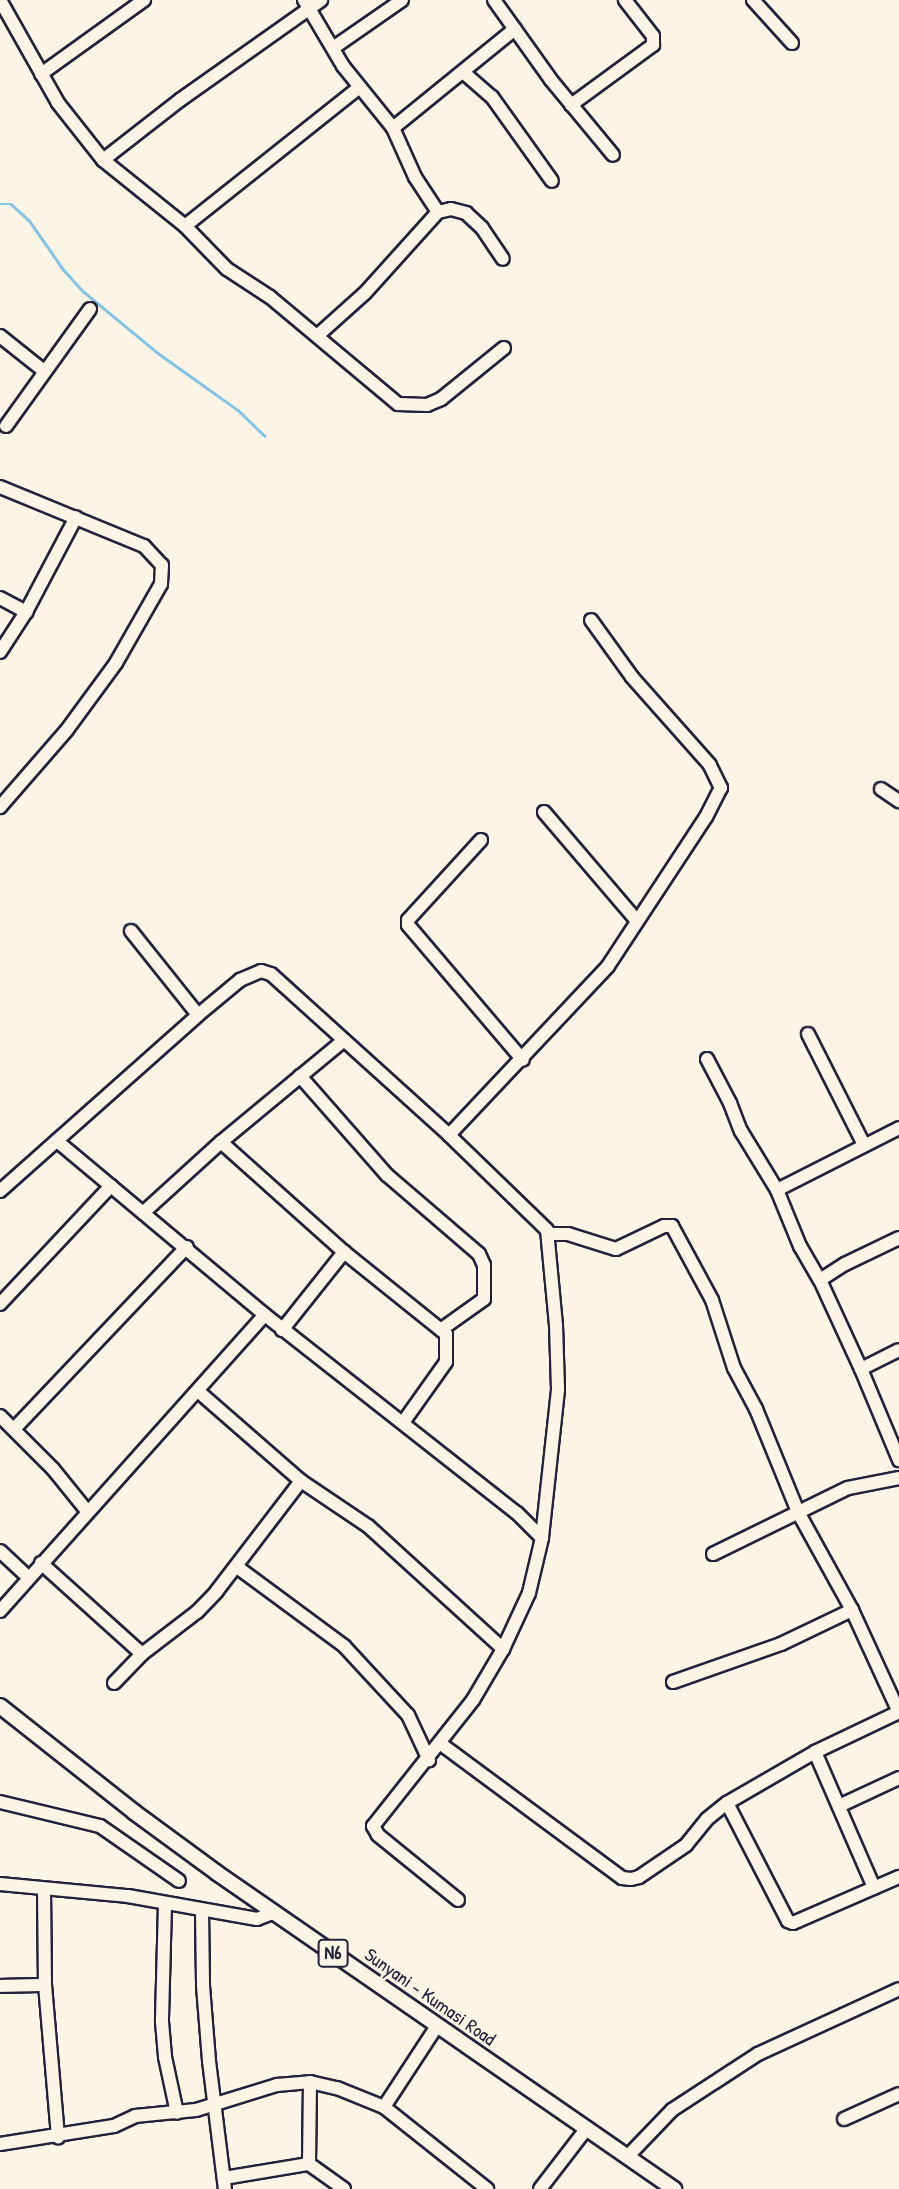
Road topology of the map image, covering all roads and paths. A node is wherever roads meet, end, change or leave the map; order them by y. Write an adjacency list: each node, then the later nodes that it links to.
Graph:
1 (144, 0): 13 (street)
2 (321, 0): 8 (street)
3 (402, 0): 11 (street)
4 (494, 0): 9 (street)
5 (753, 0): 10 (street)
6 (628, 1): 15 (street)
7 (1, 2): 13 (street)
8 (306, 4): 11 (street); 18 (street)
9 (515, 29): 12 (street); 15 (street)
10 (792, 43)
11 (333, 48): 14 (street)
12 (463, 72): 16 (street); 19 (street)
13 (41, 74): 18 (street)
14 (360, 87): 16 (street); 21 (street)
15 (571, 105): 17 (street)
16 (393, 128): 20 (street)
17 (613, 155)
18 (103, 160): 21 (street)
19 (552, 181)
20 (438, 212): 22 (street); 25 (street)
21 (186, 226): 25 (street)
22 (503, 259)
23 (90, 309): 27 (street)
24 (0, 336): 27 (street)
25 (317, 336): 26 (street)
26 (504, 348)
27 (44, 371): 28 (street)
28 (6, 426)
29 (0, 487): 30 (street)
30 (76, 517): 32 (street); 37 (street)
31 (0, 598): 32 (street)
32 (26, 611): 34 (street)
33 (591, 620): 40 (street)
34 (0, 652)
35 (881, 789): 36 (street)
36 (899, 801)
37 (0, 807)
38 (544, 813): 40 (street)
39 (481, 840): 46 (street)
40 (637, 921): 46 (street)
41 (131, 931): 42 (street)
42 (198, 1015): 44 (street); 50 (street)
43 (808, 1034): 52 (street)
44 (343, 1041): 47 (street); 49 (street)
45 (707, 1059): 54 (street)
46 (523, 1060): 49 (street)
47 (300, 1076): 51 (street); 65 (street)
48 (899, 1128): 52 (street)
49 (449, 1135): 57 (street)
50 (57, 1142): 53 (street); 55 (street)
51 (221, 1142): 56 (street); 60 (street)
52 (863, 1145): 54 (street)
53 (111, 1186): 56 (street); 62 (street)
54 (777, 1190): 61 (street)
55 (0, 1191)
56 (144, 1212): 59 (street)
57 (548, 1234): 76 (street); 77 (street)
58 (899, 1238): 61 (street)
59 (187, 1247): 63 (street); 71 (street)
60 (344, 1252): 64 (street); 65 (street)
61 (820, 1280): 67 (street)
62 (0, 1304)
63 (265, 1315): 64 (street); 68 (street)
64 (282, 1329): 70 (street)
65 (442, 1329): 70 (street)
66 (899, 1350): 67 (street)
67 (861, 1369): 72 (street)
68 (199, 1392): 74 (street); 75 (street)
69 (0, 1416): 71 (street)
70 (404, 1421): 77 (street)
71 (14, 1429): 75 (street)
72 (899, 1460)
73 (899, 1478): 76 (street)
74 (301, 1481): 81 (street); 85 (street)
75 (87, 1511): 80 (street)
76 (798, 1512): 79 (street); 83 (street)
77 (542, 1538): 85 (street)
78 (0, 1551): 82 (street)
79 (713, 1554)
80 (41, 1563): 82 (street); 86 (street)
81 (237, 1567): 86 (street); 93 (street)
82 (28, 1577): 84 (street)
83 (852, 1610): 87 (street); 90 (street)
84 (0, 1611)
85 (503, 1649): 91 (street)
86 (142, 1654): 88 (street)
87 (673, 1682)
88 (114, 1683)
89 (0, 1706): 106 (main road, Sunyani - Kumasi Road / N6)
90 (899, 1712): 92 (street)
91 (441, 1744): 93 (street); 96 (street)
92 (815, 1752): 96 (street); 97 (street)
93 (429, 1760): 103 (street)
94 (899, 1778): 97 (street)
95 (0, 1802): 99 (street)
96 (727, 1803): 101 (street)
97 (839, 1806): 101 (street)
98 (899, 1877): 101 (street)
99 (179, 1881)
100 (0, 1884): 102 (street)
101 (874, 1888)
102 (44, 1890): 104 (street); 107 (street)
103 (458, 1900)
104 (165, 1904): 105 (street); 115 (street)
105 (202, 1911): 106 (street); 113 (street)
106 (275, 1912): 110 (main road, Sunyani - Kumasi Road / N6)
107 (46, 1985): 108 (street); 118 (street)
108 (0, 1986)
109 (899, 1989): 120 (street)
110 (438, 2026): 114 (street); 117 (main road, Sunyani - Kumasi Road / N6)
111 (310, 2082): 113 (street); 114 (street); 121 (street)
112 (899, 2094): 116 (street)
113 (214, 2105): 115 (street); 122 (street)
114 (384, 2107): 124 (street)
115 (177, 2113): 118 (street)
116 (844, 2119)
117 (587, 2128): 120 (main road, Sunyani - Kumasi Road / N6); 125 (street)
118 (58, 2137): 119 (street)
119 (0, 2144)
120 (627, 2157): 126 (main road, Sunyani - Kumasi Road / N6)
121 (309, 2164): 122 (street); 123 (street)
122 (225, 2183)
123 (344, 2189)
124 (487, 2189)
125 (540, 2189)
126 (674, 2189)

